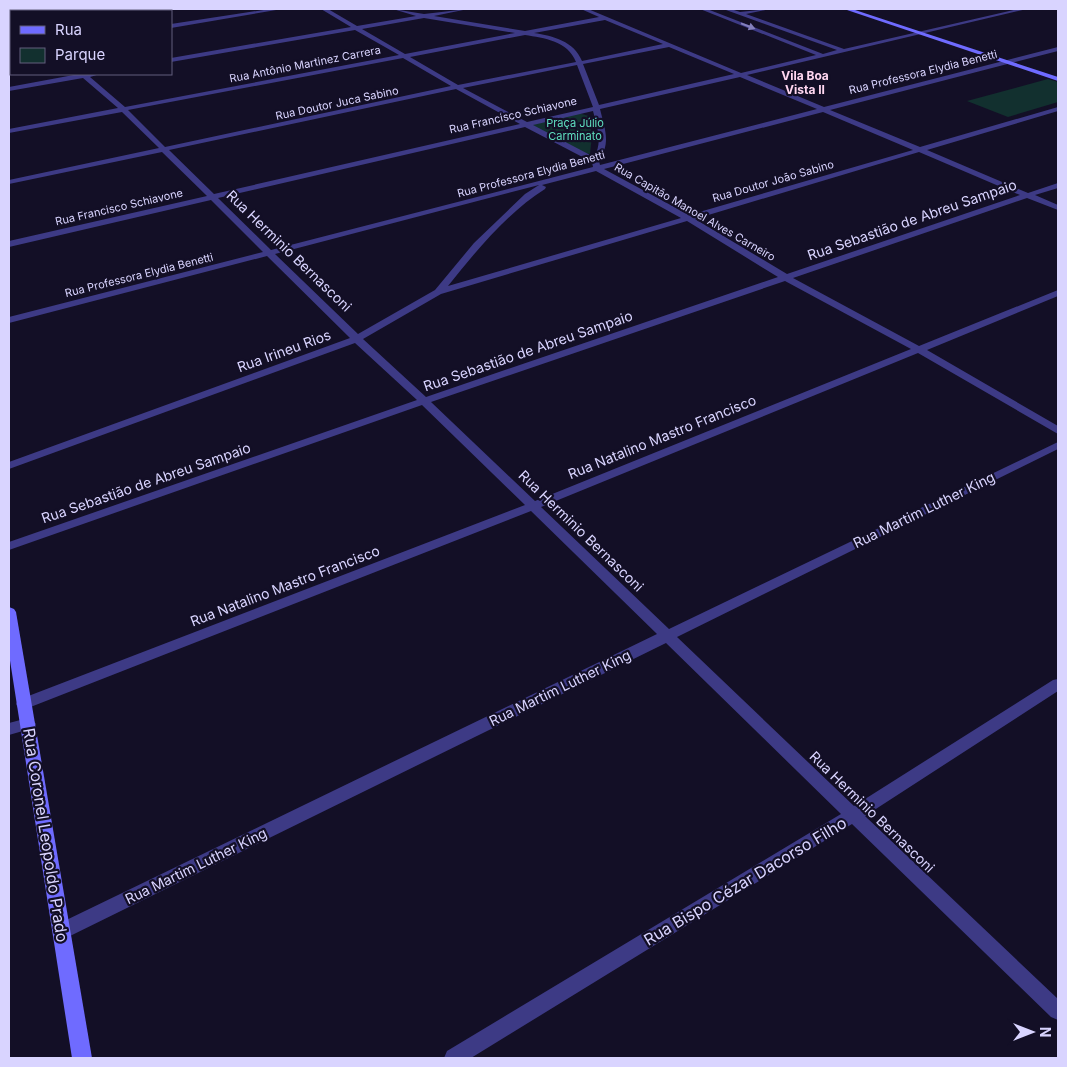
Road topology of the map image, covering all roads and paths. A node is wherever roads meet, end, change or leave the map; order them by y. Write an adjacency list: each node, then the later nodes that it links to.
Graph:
1 (279, 9): 14 (street)
2 (324, 9): 15 (street, Rua Capitão Manoel Alves Carneiro)
3 (396, 9): 12 (street)
4 (465, 9): 12 (street)
5 (584, 9): 13 (street)
6 (703, 9): 22 (street, one-way to 22)
7 (725, 9): 11 (street)
8 (767, 9): 11 (street)
9 (847, 9): 17 (street)
10 (1024, 9): 17 (street, Rua Francisco Schiavone)
11 (740, 14): 20 (street)
12 (423, 16): 15 (street); 16 (street)
13 (605, 18): 16 (street, Rua Antônio Martinez Carrera); 18 (street)
14 (172, 26)
15 (355, 28): 21 (street, Rua Capitão Manoel Alves Carneiro); 23 (street)
16 (524, 33): 21 (street, Rua Antônio Martinez Carrera); 25 (street)
17 (921, 33): 20 (street, Rua Francisco Schiavone); 24 (street)
18 (670, 45): 25 (street, Rua Doutor Juca Sabino); 28 (street)
19 (1058, 49): 24 (street, Rua Professora Elydia Benetti)
20 (844, 51): 22 (street, Rua Francisco Schiavone)
21 (403, 56): 30 (street, Rua Capitão Manoel Alves Carneiro); 33 (street, Rua Antônio Martinez Carrera)
22 (824, 56): 28 (street, Rua Francisco Schiavone)
23 (172, 60)
24 (1006, 62): 29 (street); 35 (street, Rua Professora Elydia Benetti)
25 (579, 63): 30 (street, Rua Doutor Juca Sabino); 32 (street)
26 (83, 75): 31 (street)
27 (89, 75): 33 (street, Rua Herminio Bernasconi)
28 (742, 75): 32 (street, Rua Francisco Schiavone); 35 (street)
29 (1058, 79)
30 (457, 87): 36 (street, Rua Capitão Manoel Alves Carneiro); 38 (street, Rua Doutor Juca Sabino)
31 (9, 89)
32 (596, 107): 36 (street, Rua Francisco Schiavone); 40 (street)
33 (123, 109): 37 (street, Rua Antônio Martinez Carrera); 38 (street, Rua Herminio Bernasconi)
34 (1058, 109): 39 (street, Rua Doutor João Sabino)
35 (822, 110): 39 (street); 40 (street, Rua Professora Elydia Benetti)
36 (524, 124): 40 (street, Rua Capitão Manoel Alves Carneiro); 45 (street, Rua Francisco Schiavone)
37 (9, 130)
38 (164, 150): 42 (street, Rua Doutor Juca Sabino); 45 (street, Rua Herminio Bernasconi)
39 (918, 150): 44 (street); 47 (street, Rua Doutor João Sabino)
40 (596, 165): 41 (street, Rua Professora Elydia Benetti); 47 (street, Rua Capitão Manoel Alves Carneiro)
41 (554, 180): 49 (street, Rua Professora Elydia Benetti); 51 (street, Rua Irineu Rios)
42 (9, 182)
43 (1058, 185): 44 (street, Rua Sebastião de Abreu Sampaio)
44 (1029, 195): 46 (street); 50 (street, Rua Sebastião de Abreu Sampaio)
45 (212, 197): 48 (street, Rua Francisco Schiavone); 49 (street, Rua Herminio Bernasconi)
46 (1058, 208)
47 (688, 218): 50 (street, Rua Capitão Manoel Alves Carneiro); 51 (street, Rua Doutor João Sabino)
48 (9, 244)
49 (268, 253): 53 (street, Rua Professora Elydia Benetti); 54 (street, Rua Herminio Bernasconi)
50 (786, 278): 55 (street, Rua Capitão Manoel Alves Carneiro); 56 (street, Rua Sebastião de Abreu Sampaio)
51 (438, 292): 54 (street, Rua Irineu Rios)
52 (1058, 293): 55 (street, Rua Natalino Mastro Francisco)
53 (9, 320)
54 (357, 339): 56 (street, Rua Herminio Bernasconi); 59 (street, Rua Irineu Rios)
55 (918, 349): 57 (street, Rua Capitão Manoel Alves Carneiro); 60 (street, Rua Natalino Mastro Francisco)
56 (424, 401): 60 (street, Rua Herminio Bernasconi); 61 (street, Rua Sebastião de Abreu Sampaio)
57 (1058, 431)
58 (1058, 445): 63 (street, Rua Martim Luther King)
59 (9, 466)
60 (533, 506): 63 (street, Rua Herminio Bernasconi); 65 (street, Rua Natalino Mastro Francisco)
61 (9, 546)
62 (9, 612): 65 (street, Rua Coronel Leopoldo Prado)
63 (667, 635): 68 (street, Rua Herminio Bernasconi); 69 (street, Rua Martim Luther King)
64 (1058, 684): 68 (street, Rua Bispo Cézar Dacorso Filho)
65 (23, 704): 66 (street, Rua Coronel Leopoldo Prado)
66 (28, 724): 67 (street); 69 (street, Rua Coronel Leopoldo Prado)
67 (9, 729)
68 (853, 815): 70 (street, Rua Herminio Bernasconi); 72 (street, Rua Bispo Cézar Dacorso Filho)
69 (62, 931): 71 (street, Rua Coronel Leopoldo Prado)
70 (1058, 1010)
71 (82, 1058)
72 (454, 1058)

